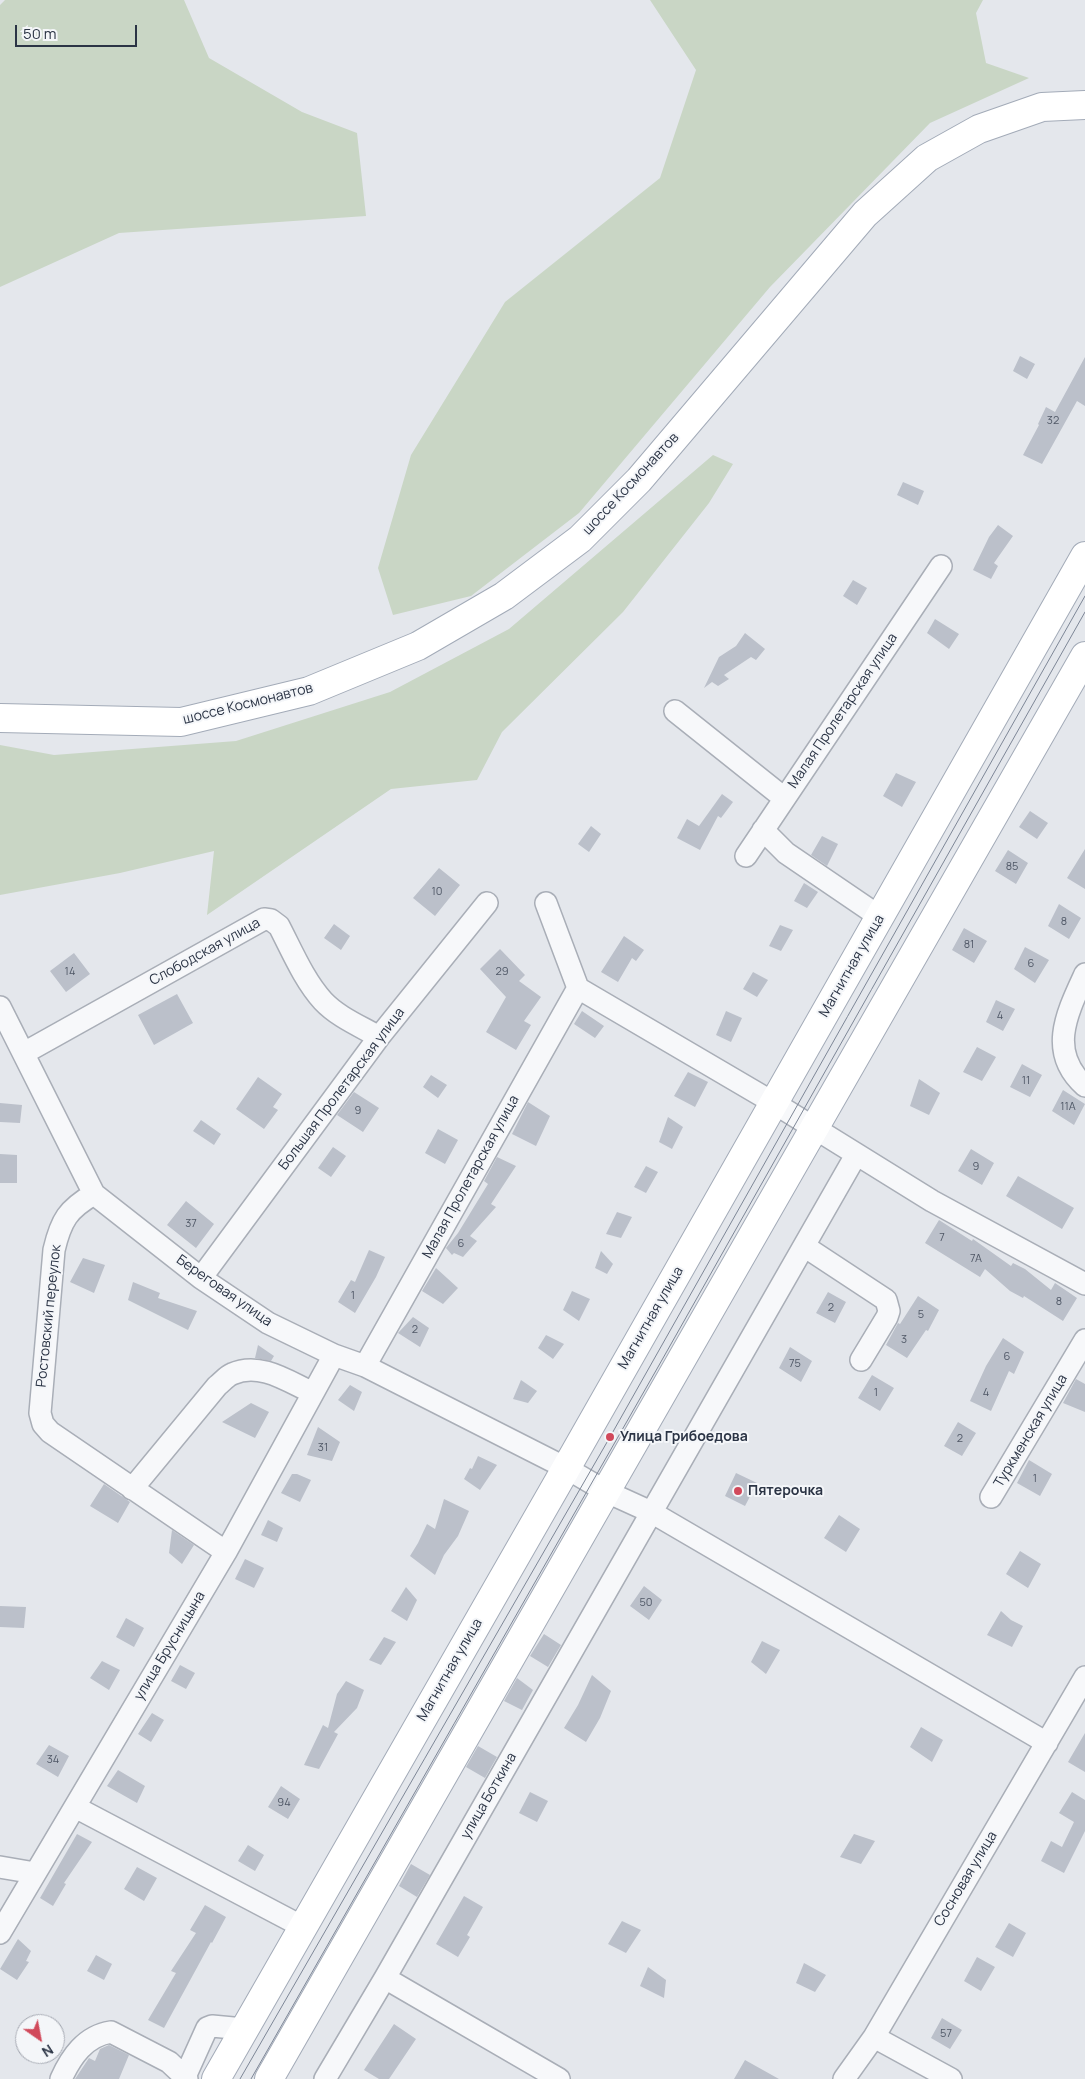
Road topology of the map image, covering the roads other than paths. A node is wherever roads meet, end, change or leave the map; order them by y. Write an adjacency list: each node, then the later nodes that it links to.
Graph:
1 (1085, 105): 6 (main road, шоссе Космонавтов)
2 (1085, 556): 12 (main road, Магнитная улица)
3 (941, 566): 7 (street, Малая Пролетарская улица)
4 (1085, 656): 20 (main road)
5 (675, 711): 7 (street)
6 (0, 718)
7 (784, 798): 8 (street, Малая Пролетарская улица)
8 (763, 830): 9 (street, Малая Пролетарская улица); 12 (street)
9 (746, 856)
10 (487, 903): 16 (street, Большая Пролетарская улица)
11 (546, 903): 14 (street)
12 (880, 917): 19 (main road, Магнитная улица)
13 (1085, 974): 18 (street)
14 (578, 988): 19 (street); 29 (street, Малая Пролетарская улица)
15 (0, 1006): 17 (street, Береговая улица)
16 (378, 1037): 17 (street, Слободская улица); 24 (street, Большая Пролетарская улица)
17 (24, 1054): 22 (street, Береговая улица)
18 (1085, 1086)
19 (774, 1103): 20 (street); 31 (main road, Магнитная улица)
20 (814, 1129): 21 (street); 33 (main road)
21 (856, 1155): 23 (street, улица Боткина); 25 (street)
22 (94, 1194): 24 (street, Береговая улица); 32 (street, Ростовский переулок)
23 (804, 1246): 28 (street); 35 (street, улица Боткина)
24 (201, 1278): 27 (street, Береговая улица)
25 (1085, 1284)
26 (1085, 1340): 34 (street, Туркменская улица)
27 (334, 1355): 29 (street, Береговая улица); 30 (street, улица Брусницына)
28 (861, 1360)
29 (365, 1366): 31 (street, Береговая улица)
30 (313, 1393): 32 (street); 36 (street, улица Брусницына)
31 (566, 1468): 33 (street, Береговая улица); 42 (main road, Магнитная улица)
32 (132, 1489): 36 (street)
33 (607, 1492): 35 (street, Береговая улица); 50 (main road)
34 (992, 1497)
35 (651, 1512): 38 (street, Береговая улица); 44 (street, улица Боткина)
36 (226, 1552): 39 (street, улица Брусницына)
37 (1085, 1678): 38 (street, Сосновая улица)
38 (1047, 1743): 46 (street, Сосновая улица)
39 (75, 1807): 41 (street, улица Брусницына); 42 (street)
40 (0, 1867): 41 (street)
41 (35, 1873): 43 (street, улица Брусницына)
42 (303, 1927): 45 (main road, Магнитная улица)
43 (0, 1933)
44 (385, 1978): 51 (street, улица Боткина); 52 (street)
45 (244, 2029): 47 (street); 49 (main road, Магнитная улица)
46 (874, 2037): 53 (street, Сосновая улица); 54 (street)
47 (186, 2078): 48 (street)
48 (61, 2079)
49 (216, 2079)
50 (269, 2079)
51 (326, 2079)
52 (559, 2079)
53 (844, 2079)
54 (952, 2079)

